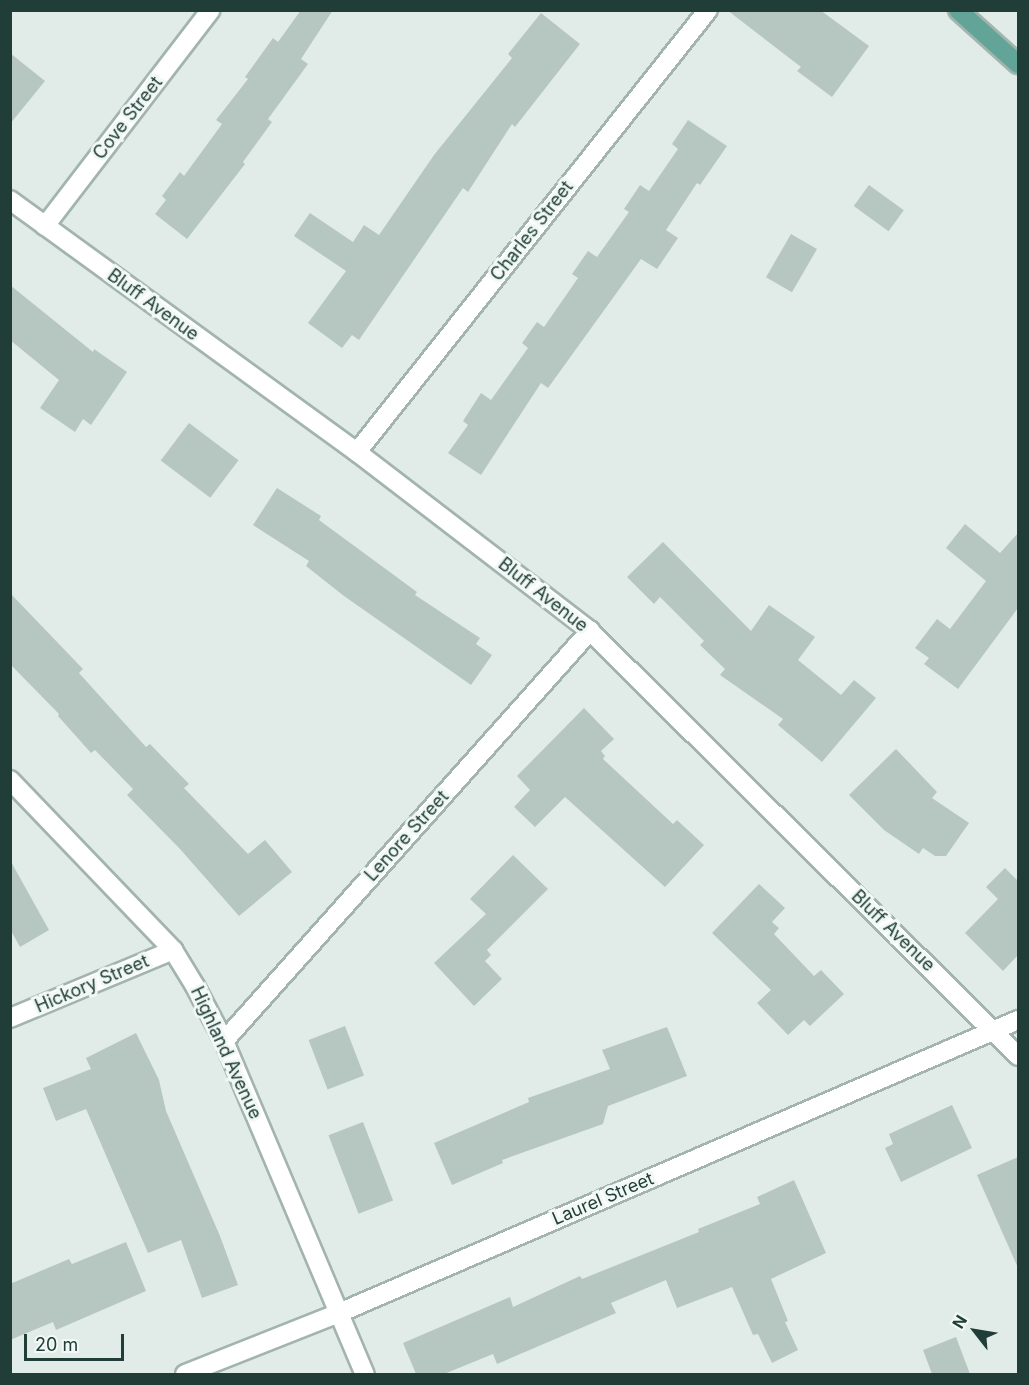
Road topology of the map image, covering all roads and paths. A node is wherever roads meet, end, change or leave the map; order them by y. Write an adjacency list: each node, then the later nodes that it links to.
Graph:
1 (211, 10): 6 (street, Cove Street)
2 (708, 10): 7 (street, Charles Street)
3 (958, 10): 4 (main road)
4 (1018, 64)
5 (10, 200): 6 (street, Bluff Avenue)
6 (45, 226): 7 (street, Bluff Avenue)
7 (357, 452): 8 (street, Bluff Avenue)
8 (590, 631): 13 (street, Bluff Avenue); 14 (street, Lenore Street)
9 (12, 784): 10 (street, Highland Avenue)
10 (173, 950): 11 (street, Hickory Street); 14 (street, Highland Avenue)
11 (10, 1018)
12 (1018, 1020): 13 (street, Laurel Street)
13 (994, 1030): 15 (street, Bluff Avenue); 16 (street, Laurel Street)
14 (224, 1041): 16 (street, Highland Avenue)
15 (1018, 1056)
16 (339, 1313): 17 (street, Laurel Street); 18 (street, Highland Avenue)
17 (185, 1374)
18 (365, 1374)

